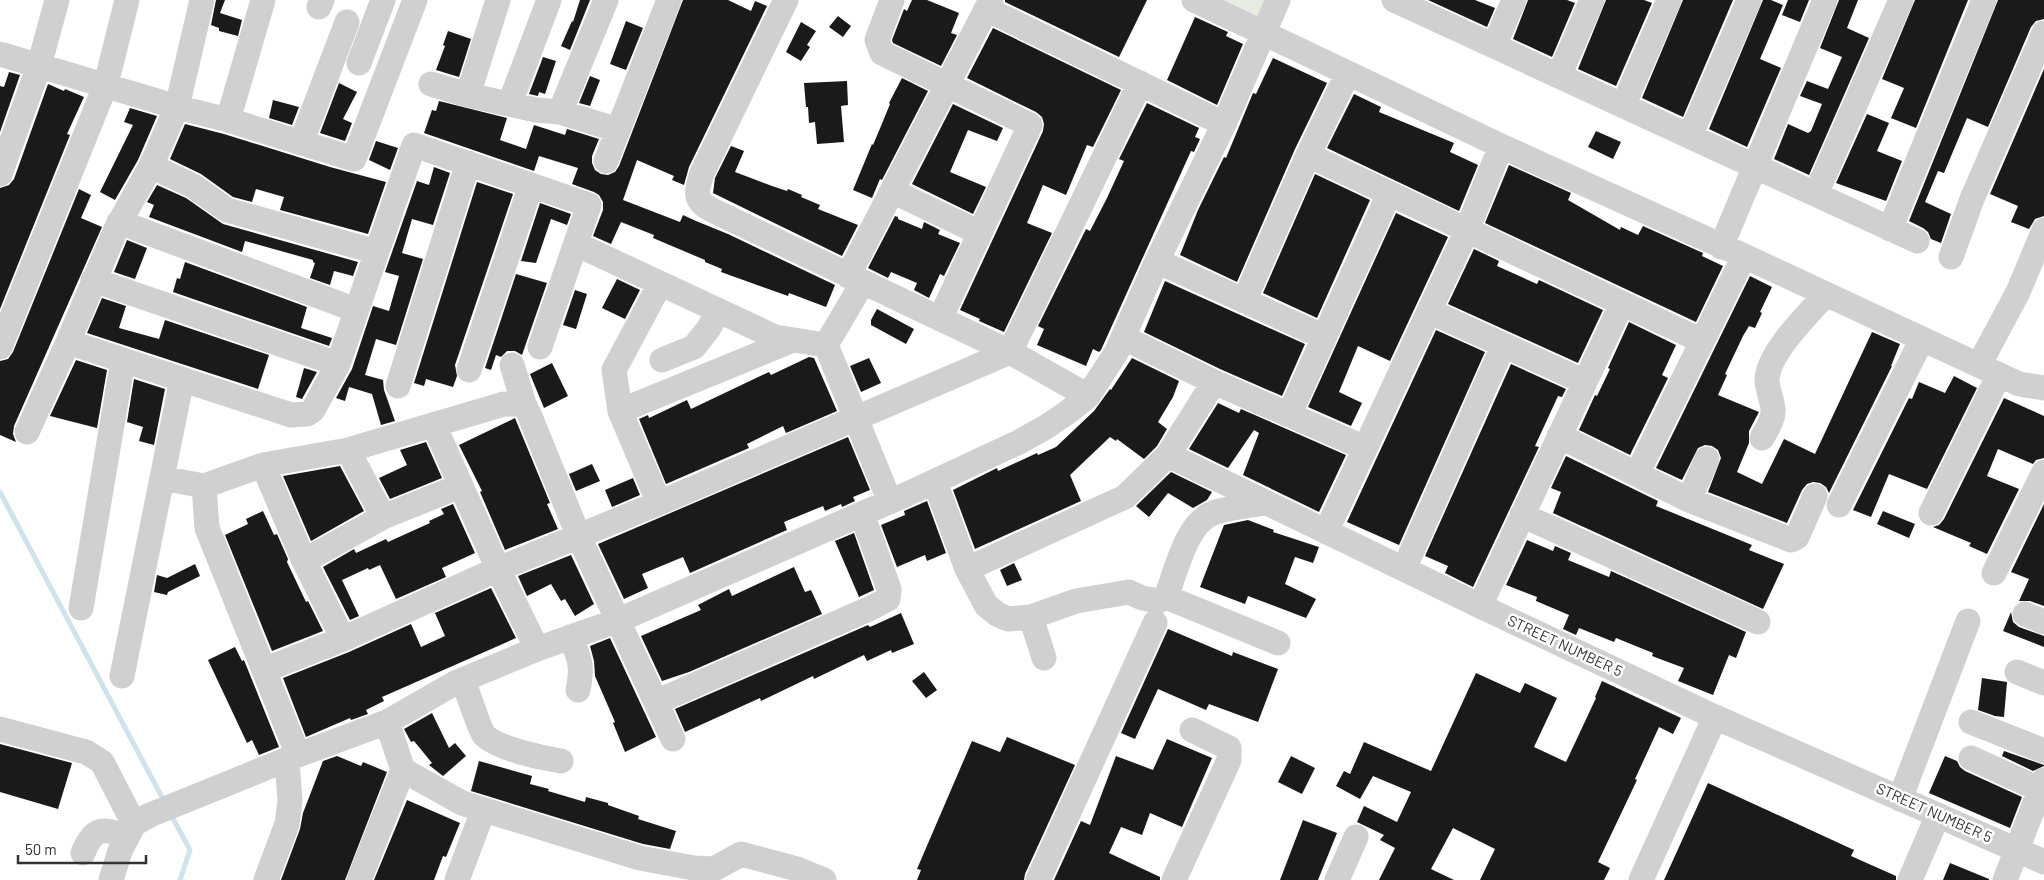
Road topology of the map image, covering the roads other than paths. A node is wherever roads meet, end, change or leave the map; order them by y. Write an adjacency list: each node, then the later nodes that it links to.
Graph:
1 (57, 0): 31 (street)
2 (127, 0): 35 (street)
3 (202, 0): 41 (street)
4 (263, 0): 43 (street)
5 (382, 0): 30 (street)
6 (415, 0): 47 (street)
7 (498, 0): 38 (street)
8 (549, 0): 39 (street)
9 (606, 0): 42 (street)
10 (668, 0): 45 (street)
11 (892, 0): 37 (street)
12 (1194, 0): 26 (street)
13 (1278, 0): 26 (street)
14 (1394, 0): 24 (street)
15 (1514, 0): 28 (street)
16 (1592, 0): 33 (street)
17 (1669, 0): 40 (street)
18 (1749, 0): 46 (street)
19 (1825, 0): 53 (street)
20 (1901, 0): 58 (street)
21 (1984, 0): 60 (street)
22 (781, 2): 71 (street)
23 (988, 4): 34 (street); 37 (street)
24 (1436, 9): 28 (street)
25 (347, 22): 47 (street)
26 (1264, 32): 32 (street); 44 (street)
27 (2044, 33): 69 (street)
28 (1494, 46): 33 (street)
29 (0, 54): 31 (street)
30 (359, 63)
31 (39, 66): 35 (street); 54 (street)
32 (1347, 75): 48 (street); 49 (street)
33 (1559, 76): 40 (street)
34 (1140, 83): 44 (street); 91 (street)
35 (106, 84): 41 (street); 89 (street)
36 (431, 84): 38 (street)
37 (947, 86): 56 (street); 63 (street)
38 (468, 95): 39 (street)
39 (510, 104): 42 (street)
40 (1624, 106): 46 (street)
41 (177, 107): 43 (street); 52 (street)
42 (560, 112): 45 (street)
43 (228, 120): 47 (street)
44 (1224, 124): 70 (street)
45 (618, 130): 50 (street)
46 (1690, 136): 53 (street)
47 (301, 143)
48 (1501, 146): 61 (street); 66 (street)
49 (1308, 155): 57 (street); 75 (street)
50 (606, 161)
51 (468, 163): 55 (street); 67 (street); 101 (street)
52 (151, 166): 59 (street); 67 (street)
53 (1756, 166): 58 (street); 66 (street)
54 (0, 174)
55 (531, 185): 65 (street); 96 (street)
56 (892, 191): 63 (street); 71 (street)
57 (1390, 194): 61 (street); 81 (street)
58 (1816, 194): 60 (street)
59 (119, 222): 72 (street); 77 (street)
60 (1890, 228): 64 (street)
61 (1467, 230): 76 (street); 79 (street)
62 (2044, 230): 97 (street)
63 (980, 233): 80 (street)
64 (1917, 241)
65 (576, 244): 73 (street); 90 (street)
66 (1721, 247): 68 (street)
67 (377, 252): 77 (street)
68 (1744, 256): 74 (street); 85 (street)
69 (1951, 257)
70 (1157, 261): 75 (street); 82 (street)
71 (855, 279): 80 (street); 87 (street)
72 (93, 280): 86 (street); 94 (street)
73 (660, 284): 78 (street); 105 (street)
74 (1826, 294): 83 (street); 111 (street)
75 (1244, 301): 81 (street)
76 (1622, 303): 85 (street); 100 (street)
77 (356, 310): 94 (street)
78 (718, 311): 84 (street); 93 (street)
79 (1429, 311): 88 (street); 112 (street)
80 (940, 319): 91 (street)
81 (1324, 337): 106 (street)
82 (1124, 338): 99 (street); 103 (street)
83 (1922, 339): 97 (street); 128 (street)
84 (793, 340): 87 (street); 105 (street)
85 (1702, 341): 118 (street)
86 (68, 342): 92 (street); 109 (street)
87 (826, 345): 107 (street)
88 (1503, 346): 100 (street); 138 (street)
89 (0, 347)
90 (540, 347)
91 (1010, 352): 103 (street); 107 (street)
92 (123, 360): 98 (street); 142 (street)
93 (662, 360)
94 (338, 364): 98 (street)
95 (512, 365): 104 (street)
96 (469, 370)
97 (1989, 370): 102 (street); 129 (street)
98 (182, 379): 119 (street)
99 (1214, 382): 106 (street); 114 (street)
100 (1585, 382): 110 (street)
101 (398, 386)
102 (2044, 388)
103 (1088, 396): 120 (street)
104 (524, 404): 108 (street); 134 (street)
105 (620, 411): 126 (street)
106 (1289, 415): 112 (street)
107 (857, 418): 125 (street); 126 (street)
108 (434, 426): 113 (street); 122 (street)
109 (27, 432)
110 (1559, 436): 118 (street); 131 (street)
111 (1762, 438)
112 (1365, 448): 133 (street)
113 (348, 450): 116 (street); 132 (street)
114 (1168, 455): 127 (street, STREET NUMBER 5); 137 (street)
115 (1706, 459): 124 (street)
116 (263, 465): 121 (street); 135 (street)
117 (2044, 472): 139 (street)
118 (1637, 474): 124 (street)
119 (162, 478): 121 (street); 155 (street)
120 (935, 482): 125 (street); 137 (street)
121 (204, 486): 153 (street)
122 (460, 486): 132 (street); 136 (street)
123 (1815, 496): 124 (street)
124 (1689, 500)
125 (890, 502): 130 (street)
126 (659, 503): 134 (street)
127 (1266, 503): 133 (street, STREET NUMBER 5); 140 (street)
128 (1839, 506)
129 (1931, 513)
130 (862, 514): 144 (street); 159 (street)
131 (1522, 515): 141 (street); 146 (street)
132 (383, 517): 135 (street)
133 (1326, 532): 138 (street, STREET NUMBER 5)
134 (579, 537): 136 (street); 144 (street)
135 (304, 561): 149 (street)
136 (498, 569): 149 (street); 151 (street)
137 (967, 569): 143 (street)
138 (1404, 569): 141 (street, STREET NUMBER 5)
139 (1994, 573)
140 (1166, 597): 143 (street); 150 (street)
141 (1480, 606): 160 (street, STREET NUMBER 5)
142 (81, 608)
143 (1031, 617): 152 (street)
144 (619, 620): 148 (street); 159 (street)
145 (1968, 621): 172 (street)
146 (1758, 622)
147 (1155, 623): 186 (street)
148 (570, 637): 151 (street); 158 (street)
149 (343, 639): 153 (street)
150 (1278, 643)
151 (537, 649): 156 (street)
152 (1044, 658)
153 (264, 670): 167 (street)
154 (2017, 672): 157 (street)
155 (122, 676)
156 (463, 680): 161 (street); 169 (street)
157 (2044, 683)
158 (578, 690)
159 (656, 702): 165 (street)
160 (1715, 716): 172 (street, STREET NUMBER 5); 189 (street)
161 (387, 722): 167 (street); 170 (street)
162 (1971, 722): 166 (street)
163 (0, 728): 175 (street)
164 (1192, 730): 187 (street)
165 (673, 739)
166 (2044, 751)
167 (292, 757): 175 (street); 182 (street)
168 (1971, 758): 171 (street)
169 (562, 761)
170 (404, 770): 173 (street); 183 (street)
171 (2042, 785): 177 (street)
172 (1900, 799): 174 (street, STREET NUMBER 5)
173 (483, 811): 180 (street); 184 (street)
174 (1938, 815): 177 (street, STREET NUMBER 5); 190 (street)
175 (137, 826): 178 (street); 181 (street)
176 (1356, 837): 188 (street)
177 (2017, 851): 179 (street, STREET NUMBER 5); 191 (street)
178 (83, 854)
179 (2044, 862)
180 (718, 874): 185 (street)
181 (112, 880)
182 (266, 880)
183 (359, 880)
184 (457, 880)
185 (824, 880)
186 (1038, 880)
187 (1174, 880)
188 (1337, 880)
189 (1641, 880)
190 (1910, 880)
191 (2005, 880)

